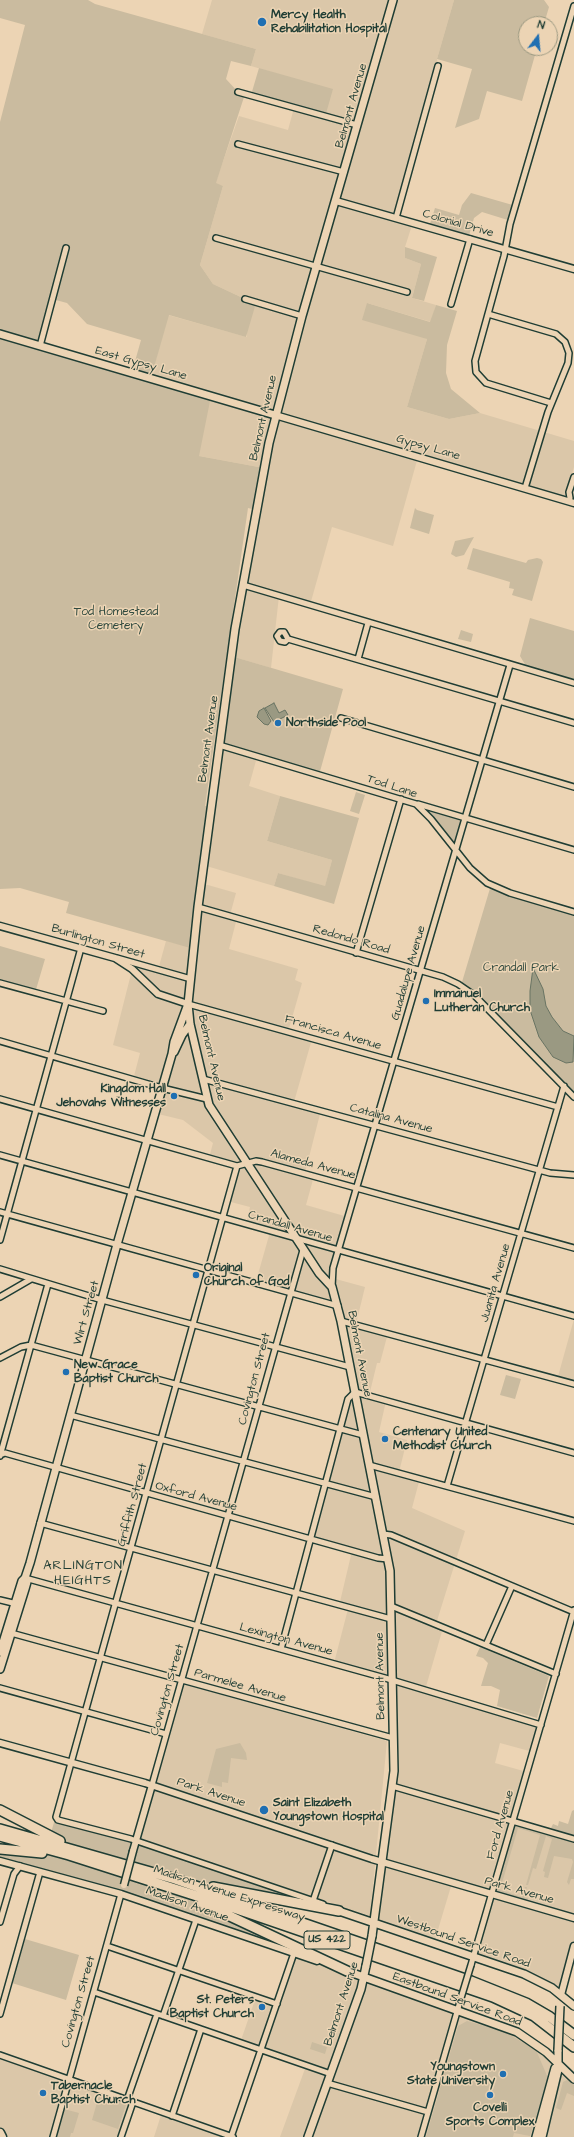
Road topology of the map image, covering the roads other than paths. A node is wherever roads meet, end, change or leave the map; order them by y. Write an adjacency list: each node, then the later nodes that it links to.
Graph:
1 (394, 0): 5 (main road, Belmont Avenue)
2 (574, 6): 13 (street)
3 (438, 66): 9 (street)
4 (238, 92): 5 (street)
5 (357, 125): 7 (main road, Belmont Avenue)
6 (238, 144): 7 (street)
7 (344, 172): 8 (main road, Belmont Avenue)
8 (336, 201): 9 (street, Colonial Drive); 14 (main road, Belmont Avenue)
9 (396, 218): 11 (street, Colonial Drive)
10 (216, 238): 14 (street)
11 (470, 239): 13 (street, Colonial Drive); 18 (street)
12 (66, 248): 22 (street)
13 (505, 249): 15 (street, Colonial Drive); 19 (street)
14 (316, 267): 16 (street); 20 (main road, Belmont Avenue)
15 (574, 269)
16 (407, 292)
17 (245, 299): 20 (street)
18 (451, 304)
19 (488, 314): 23 (street); 24 (street)
20 (302, 316): 25 (main road, Belmont Avenue)
21 (0, 334): 22 (main road, East Gypsy Lane)
22 (40, 346): 25 (main road, East Gypsy Lane)
23 (572, 354): 24 (street)
24 (551, 403): 27 (street)
25 (276, 415): 27 (street, Gypsy Lane); 30 (main road, Belmont Avenue)
26 (574, 477): 29 (street)
27 (525, 488): 29 (street, Gypsy Lane)
28 (574, 490): 29 (street)
29 (571, 501)
30 (242, 585): 31 (street); 39 (main road, Belmont Avenue)
31 (368, 623): 33 (street); 34 (street)
32 (288, 639): 33 (street)
33 (358, 659): 36 (street)
34 (510, 665): 35 (street); 36 (street, Guadalupe Avenue)
35 (574, 683)
36 (500, 701): 38 (street); 40 (street, Guadalupe Avenue)
37 (341, 718): 40 (street)
38 (574, 723)
39 (219, 745): 42 (street, Tod Lane); 47 (main road, Belmont Avenue)
40 (482, 760): 41 (street); 44 (street, Guadalupe Avenue)
41 (574, 787)
42 (401, 799): 43 (street, Tod Lane); 51 (street)
43 (416, 804): 44 (street); 46 (street, Tod Lane)
44 (465, 818): 45 (street); 46 (street, Guadalupe Avenue)
45 (574, 850)
46 (456, 851): 48 (street, Tod Lane); 53 (street, Guadalupe Avenue)
47 (198, 906): 51 (street, Redondo Road); 54 (main road, Belmont Avenue)
48 (574, 912)
49 (0, 926): 50 (street, Burlington Street)
50 (80, 948): 52 (street, Burlington Street); 56 (street)
51 (356, 952): 53 (street, Redondo Road)
52 (115, 958): 54 (street, Burlington Street); 57 (street, Francisca Avenue)
53 (420, 971): 63 (street, Guadalupe Avenue); 65 (street, Redondo Road)
54 (191, 979): 57 (main road, Belmont Avenue)
55 (0, 983): 56 (street)
56 (66, 1001): 58 (street); 62 (street)
57 (188, 1004): 59 (main road, Belmont Avenue); 61 (main road, Wirt Street); 63 (street, Francisca Avenue)
58 (103, 1011)
59 (190, 1024): 61 (main road, Wirt Street); 64 (main road, Belmont Avenue)
60 (0, 1041): 62 (street)
61 (172, 1054): 66 (main road, Wirt Street)
62 (51, 1056): 66 (street); 71 (street)
63 (394, 1062): 70 (street, Francisca Avenue); 72 (street, Guadalupe Avenue)
64 (203, 1078): 69 (main road, Belmont Avenue); 72 (street, Catalina Avenue)
65 (564, 1086): 67 (street, Redondo Road); 70 (street, Juanita Avenue)
66 (162, 1088): 69 (street); 73 (main road, Wirt Street)
67 (574, 1097)
68 (0, 1099): 71 (street)
69 (207, 1099): 76 (main road, Belmont Avenue)
70 (558, 1107): 78 (street, Juanita Avenue)
71 (36, 1109): 73 (street); 75 (street)
72 (375, 1125): 78 (street, Catalina Avenue); 80 (street, Guadalupe Avenue)
73 (147, 1141): 77 (street); 81 (main road, Wirt Street)
74 (0, 1155): 75 (street, Crandall Avenue)
75 (22, 1161): 81 (street, Crandall Avenue); 83 (street)
76 (247, 1163): 77 (street, Alameda Avenue); 80 (street, Alameda Avenue); 86 (main road, Belmont Avenue)
77 (237, 1166): 84 (street, Griffith Street)
78 (540, 1170): 79 (street, Catalina Avenue); 85 (street, Juanita Avenue)
79 (574, 1175)
80 (356, 1188): 85 (street, Alameda Avenue); 91 (street, Guadalupe Avenue)
81 (132, 1194): 84 (street, Crandall Avenue); 88 (main road, Wirt Street)
82 (0, 1212): 83 (street)
83 (7, 1214): 87 (street); 88 (street)
84 (222, 1218): 86 (street, Crandall Avenue); 93 (street, Griffith Street)
85 (521, 1234): 89 (street, Alameda Avenue); 98 (street, Juanita Avenue)
86 (296, 1238): 90 (main road, Belmont Avenue); 91 (street, Crandall Avenue)
87 (0, 1240)
88 (116, 1246): 93 (street); 100 (main road, Wirt Street)
89 (574, 1248)
90 (303, 1250): 96 (main road, Belmont Avenue); 97 (street, Covington Street)
91 (338, 1251): 96 (street, Guadalupe Avenue); 98 (street, Crandall Avenue)
92 (0, 1269): 94 (street)
93 (208, 1271): 97 (street); 104 (street, Griffith Street)
94 (30, 1279): 95 (street); 99 (street)
95 (48, 1284): 100 (street); 105 (street)
96 (332, 1287): 101 (main road, Belmont Avenue)
97 (290, 1294): 101 (street); 106 (street, Covington Street)
98 (502, 1296): 102 (street, Crandall Avenue); 109 (street, Juanita Avenue)
99 (0, 1297)
100 (102, 1300): 104 (street); 108 (main road, Wirt Street)
101 (338, 1306): 103 (main road, Belmont Avenue)
102 (574, 1316)
103 (341, 1321): 109 (street); 110 (main road, Belmont Avenue)
104 (193, 1325): 106 (street); 112 (street, Griffith Street)
105 (31, 1345): 107 (street); 108 (street); 121 (street)
106 (275, 1348): 110 (street); 114 (street, Covington Street)
107 (0, 1358)
108 (85, 1360): 112 (street); 115 (main road, Wirt Street)
109 (484, 1360): 111 (street); 116 (street, Juanita Avenue)
110 (350, 1367): 113 (main road, Belmont Avenue)
111 (574, 1384)
112 (176, 1385): 114 (street); 119 (street, Griffith Street)
113 (355, 1392): 116 (street); 117 (street); 118 (main road, Belmont Avenue)
114 (258, 1408): 117 (street); 122 (street, Covington Street)
115 (70, 1415): 119 (street); 124 (main road, Wirt Street)
116 (465, 1422): 120 (street); 126 (street, Juanita Avenue)
117 (340, 1430): 118 (street); 125 (street)
118 (363, 1435): 123 (main road, Belmont Avenue)
119 (161, 1439): 122 (street); 127 (street, Griffith Street)
120 (574, 1453)
121 (0, 1456): 124 (street, Oxford Avenue)
122 (243, 1462): 125 (street); 129 (street, Covington Street)
123 (369, 1465): 126 (street); 128 (main road, Belmont Avenue)
124 (56, 1468): 127 (street, Oxford Avenue); 131 (main road, Wirt Street)
125 (326, 1485): 128 (street); 133 (street)
126 (447, 1486): 130 (street)
127 (146, 1494): 129 (street, Oxford Avenue); 134 (street, Griffith Street)
128 (376, 1497): 132 (main road, Belmont Avenue)
129 (228, 1517): 133 (street, Oxford Avenue); 136 (street, Covington Street)
130 (574, 1521)
131 (40, 1523): 134 (street); 137 (main road, Wirt Street)
132 (383, 1534): 135 (main road, Belmont Avenue); 138 (street)
133 (311, 1540): 135 (street, Oxford Avenue); 139 (street)
134 (132, 1548): 136 (street); 141 (street, Griffith Street)
135 (388, 1559): 143 (main road, Belmont Avenue)
136 (213, 1571): 139 (street); 146 (street, Covington Street)
137 (25, 1578): 141 (street, Lexington Avenue); 142 (main road, Wirt Street)
138 (512, 1586): 144 (street); 148 (street)
139 (295, 1594): 145 (street); 149 (street)
140 (0, 1600): 142 (street)
141 (116, 1603): 146 (street, Lexington Avenue); 151 (street, Griffith Street)
142 (17, 1604): 147 (main road, Wirt Street); 150 (main road, Wirt Street)
143 (391, 1606): 145 (main road, Belmont Avenue); 148 (street)
144 (574, 1612): 153 (street, Ford Avenue)
145 (391, 1619): 155 (main road, Belmont Avenue)
146 (198, 1626): 149 (street, Lexington Avenue); 154 (street, Covington Street)
147 (11, 1633): 151 (street, Parmelee Avenue); 152 (main road, Wirt Street)
148 (486, 1645): 153 (street)
149 (281, 1649): 155 (street, Lexington Avenue)
150 (0, 1652)
151 (101, 1657): 154 (street, Parmelee Avenue); 157 (street, Griffith Street)
152 (0, 1669)
153 (556, 1674): 158 (street, Ford Avenue)
154 (182, 1680): 159 (street, Covington Street); 160 (street, Parmelee Avenue)
155 (392, 1680): 158 (street, Lexington Avenue); 160 (main road, Belmont Avenue)
156 (0, 1688): 157 (street)
157 (86, 1712): 159 (street); 162 (street, Griffith Street)
158 (541, 1725): 166 (street, Ford Avenue)
159 (166, 1734): 163 (street, Covington Street)
160 (393, 1738): 164 (main road, Belmont Avenue)
161 (0, 1743): 162 (street, Park Avenue)
162 (71, 1763): 163 (street, Park Avenue); 170 (street, Griffith Street)
163 (152, 1785): 170 (street, Covington Street); 171 (street, Park Avenue)
164 (392, 1786): 166 (street); 175 (main road, Belmont Avenue)
165 (0, 1810): 173 (highway, US 422)
166 (512, 1821): 169 (street); 181 (street, Ford Avenue)
167 (0, 1829): 173 (highway, Madison Avenue Expressway)
168 (0, 1836): 173 (highway, Madison Avenue Expressway)
169 (574, 1839)
170 (136, 1841): 180 (street, Covington Street, bridge); 182 (street)
171 (332, 1845): 175 (street, Park Avenue); 182 (street)
172 (0, 1849): 173 (highway, US 422)
173 (73, 1852): 178 (highway, Madison Avenue Expressway / US 422); 179 (highway, Madison Avenue Expressway / US 422)
174 (0, 1861): 176 (street, Madison Avenue)
175 (382, 1862): 181 (street, Park Avenue); 187 (main road, Belmont Avenue)
176 (20, 1866): 177 (street, Madison Avenue); 186 (street)
177 (40, 1872): 180 (street, Madison Avenue); 199 (street)
178 (175, 1878): 182 (highway); 204 (highway, Madison Avenue Expressway / US 422)
179 (167, 1886): 193 (highway); 205 (highway, Madison Avenue Expressway / US 422)
180 (121, 1894): 185 (street, Madison Avenue); 188 (street, Covington Street)
181 (491, 1894): 184 (street, Park Avenue); 191 (street, Ford Avenue)
182 (311, 1904): 183 (highway)
183 (339, 1911): 187 (main road, Westbound Service Road)
184 (574, 1918)
185 (196, 1920): 190 (street, Madison Avenue); 192 (street)
186 (0, 1922)
187 (375, 1922): 191 (main road, Westbound Service Road); 194 (main road, Belmont Avenue, bridge)
188 (107, 1946): 192 (street); 195 (street, Covington Street)
189 (574, 1946): 196 (street)
190 (294, 1953): 193 (street, Madison Avenue); 197 (street)
191 (473, 1956): 196 (main road, Westbound Service Road); 200 (street, Ford Avenue, bridge)
192 (179, 1970): 197 (street); 202 (street)
193 (347, 1971): 194 (main road, Madison Avenue)
194 (364, 1978): 200 (main road, Eastbound Service Road); 209 (main road, Belmont Avenue)
195 (94, 1992): 201 (street); 211 (street, Covington Street)
196 (561, 1995): 198 (main road, Westbound Service Road); 208 (main road, bridge)
197 (277, 2004): 206 (street)
198 (574, 2006)
199 (0, 2010)
200 (457, 2011): 208 (main road, Eastbound Service Road); 215 (street, Ford Avenue)
201 (157, 2014): 202 (street); 214 (street)
202 (163, 2016): 203 (street)
203 (202, 2029): 206 (street); 216 (street)
204 (574, 2035)
205 (574, 2047)
206 (261, 2050): 209 (street); 221 (street)
207 (0, 2055): 211 (street)
208 (558, 2065): 210 (main road, Eastbound Service Road); 213 (main road); 224 (main road)
209 (331, 2074): 212 (main road, Belmont Avenue)
210 (573, 2078): 213 (main road)
211 (69, 2080): 214 (street); 219 (street, Covington Street)
212 (327, 2083): 215 (street); 222 (main road, Belmont Avenue)
213 (555, 2086): 225 (main road)
214 (130, 2101): 216 (street); 220 (street)
215 (428, 2112): 223 (street, Ford Avenue)
216 (172, 2116): 221 (street)
217 (0, 2133): 218 (main road)
218 (2, 2137)
219 (53, 2137)
220 (121, 2137)
221 (231, 2137)
222 (308, 2137)
223 (421, 2137)
224 (536, 2137)
225 (542, 2137)

